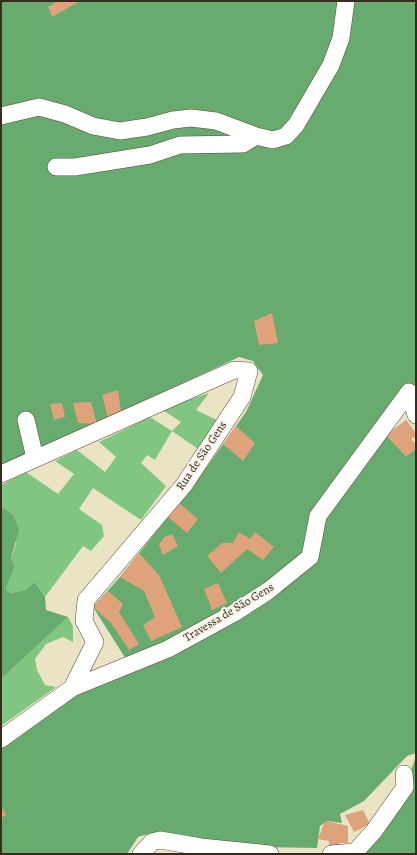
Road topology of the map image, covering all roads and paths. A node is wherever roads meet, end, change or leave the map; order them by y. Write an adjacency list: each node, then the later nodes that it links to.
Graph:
1 (346, 1): 3 (street)
2 (1, 116): 3 (street)
3 (256, 136): 4 (street)
4 (56, 167)
5 (416, 415): 9 (street, Travessa de São Gens)
6 (26, 420): 7 (street)
7 (35, 458): 8 (street, Rua de São Gens); 9 (street, Rua de São Gens)
8 (1, 474)
9 (72, 688): 10 (street, Rua de São Gens)
10 (1, 739)
11 (404, 774): 14 (street)
12 (141, 854): 13 (street)
13 (270, 854)
14 (331, 854)

